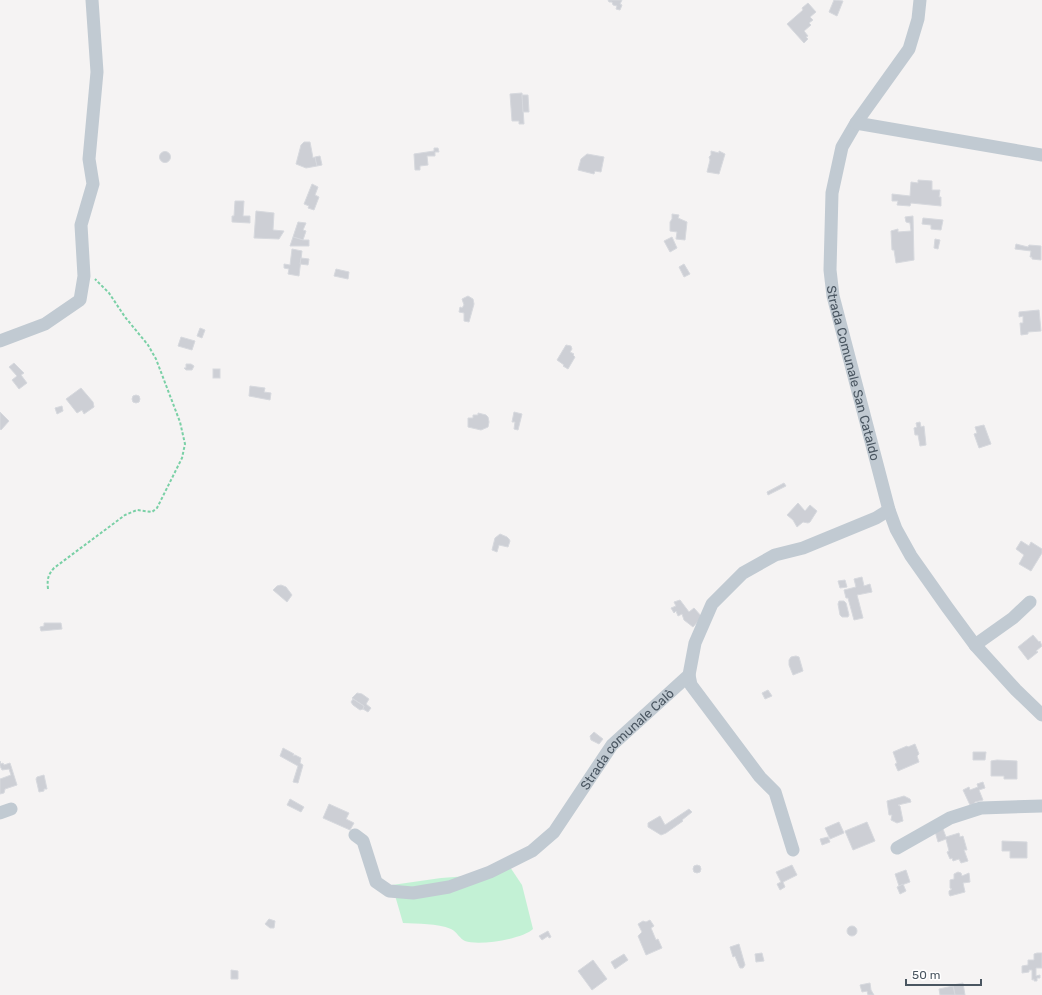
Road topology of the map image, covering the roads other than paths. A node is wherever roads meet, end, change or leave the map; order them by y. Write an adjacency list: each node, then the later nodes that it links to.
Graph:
1 (92, 0): 5 (street)
2 (920, 0): 3 (street, Strada Comunale San Cataldo)
3 (856, 124): 4 (street); 6 (street, Strada Comunale San Cataldo)
4 (1042, 155)
5 (0, 341)
6 (889, 510): 8 (street, Strada Comunale San Cataldo); 9 (street)
7 (1030, 602): 8 (street)
8 (975, 645): 10 (street, Strada Comunale San Cataldo)
9 (689, 675): 12 (street, Strada comunale Calò); 14 (street)
10 (1042, 715)
11 (1042, 806): 13 (street)
12 (354, 835)
13 (897, 848)
14 (792, 850)

